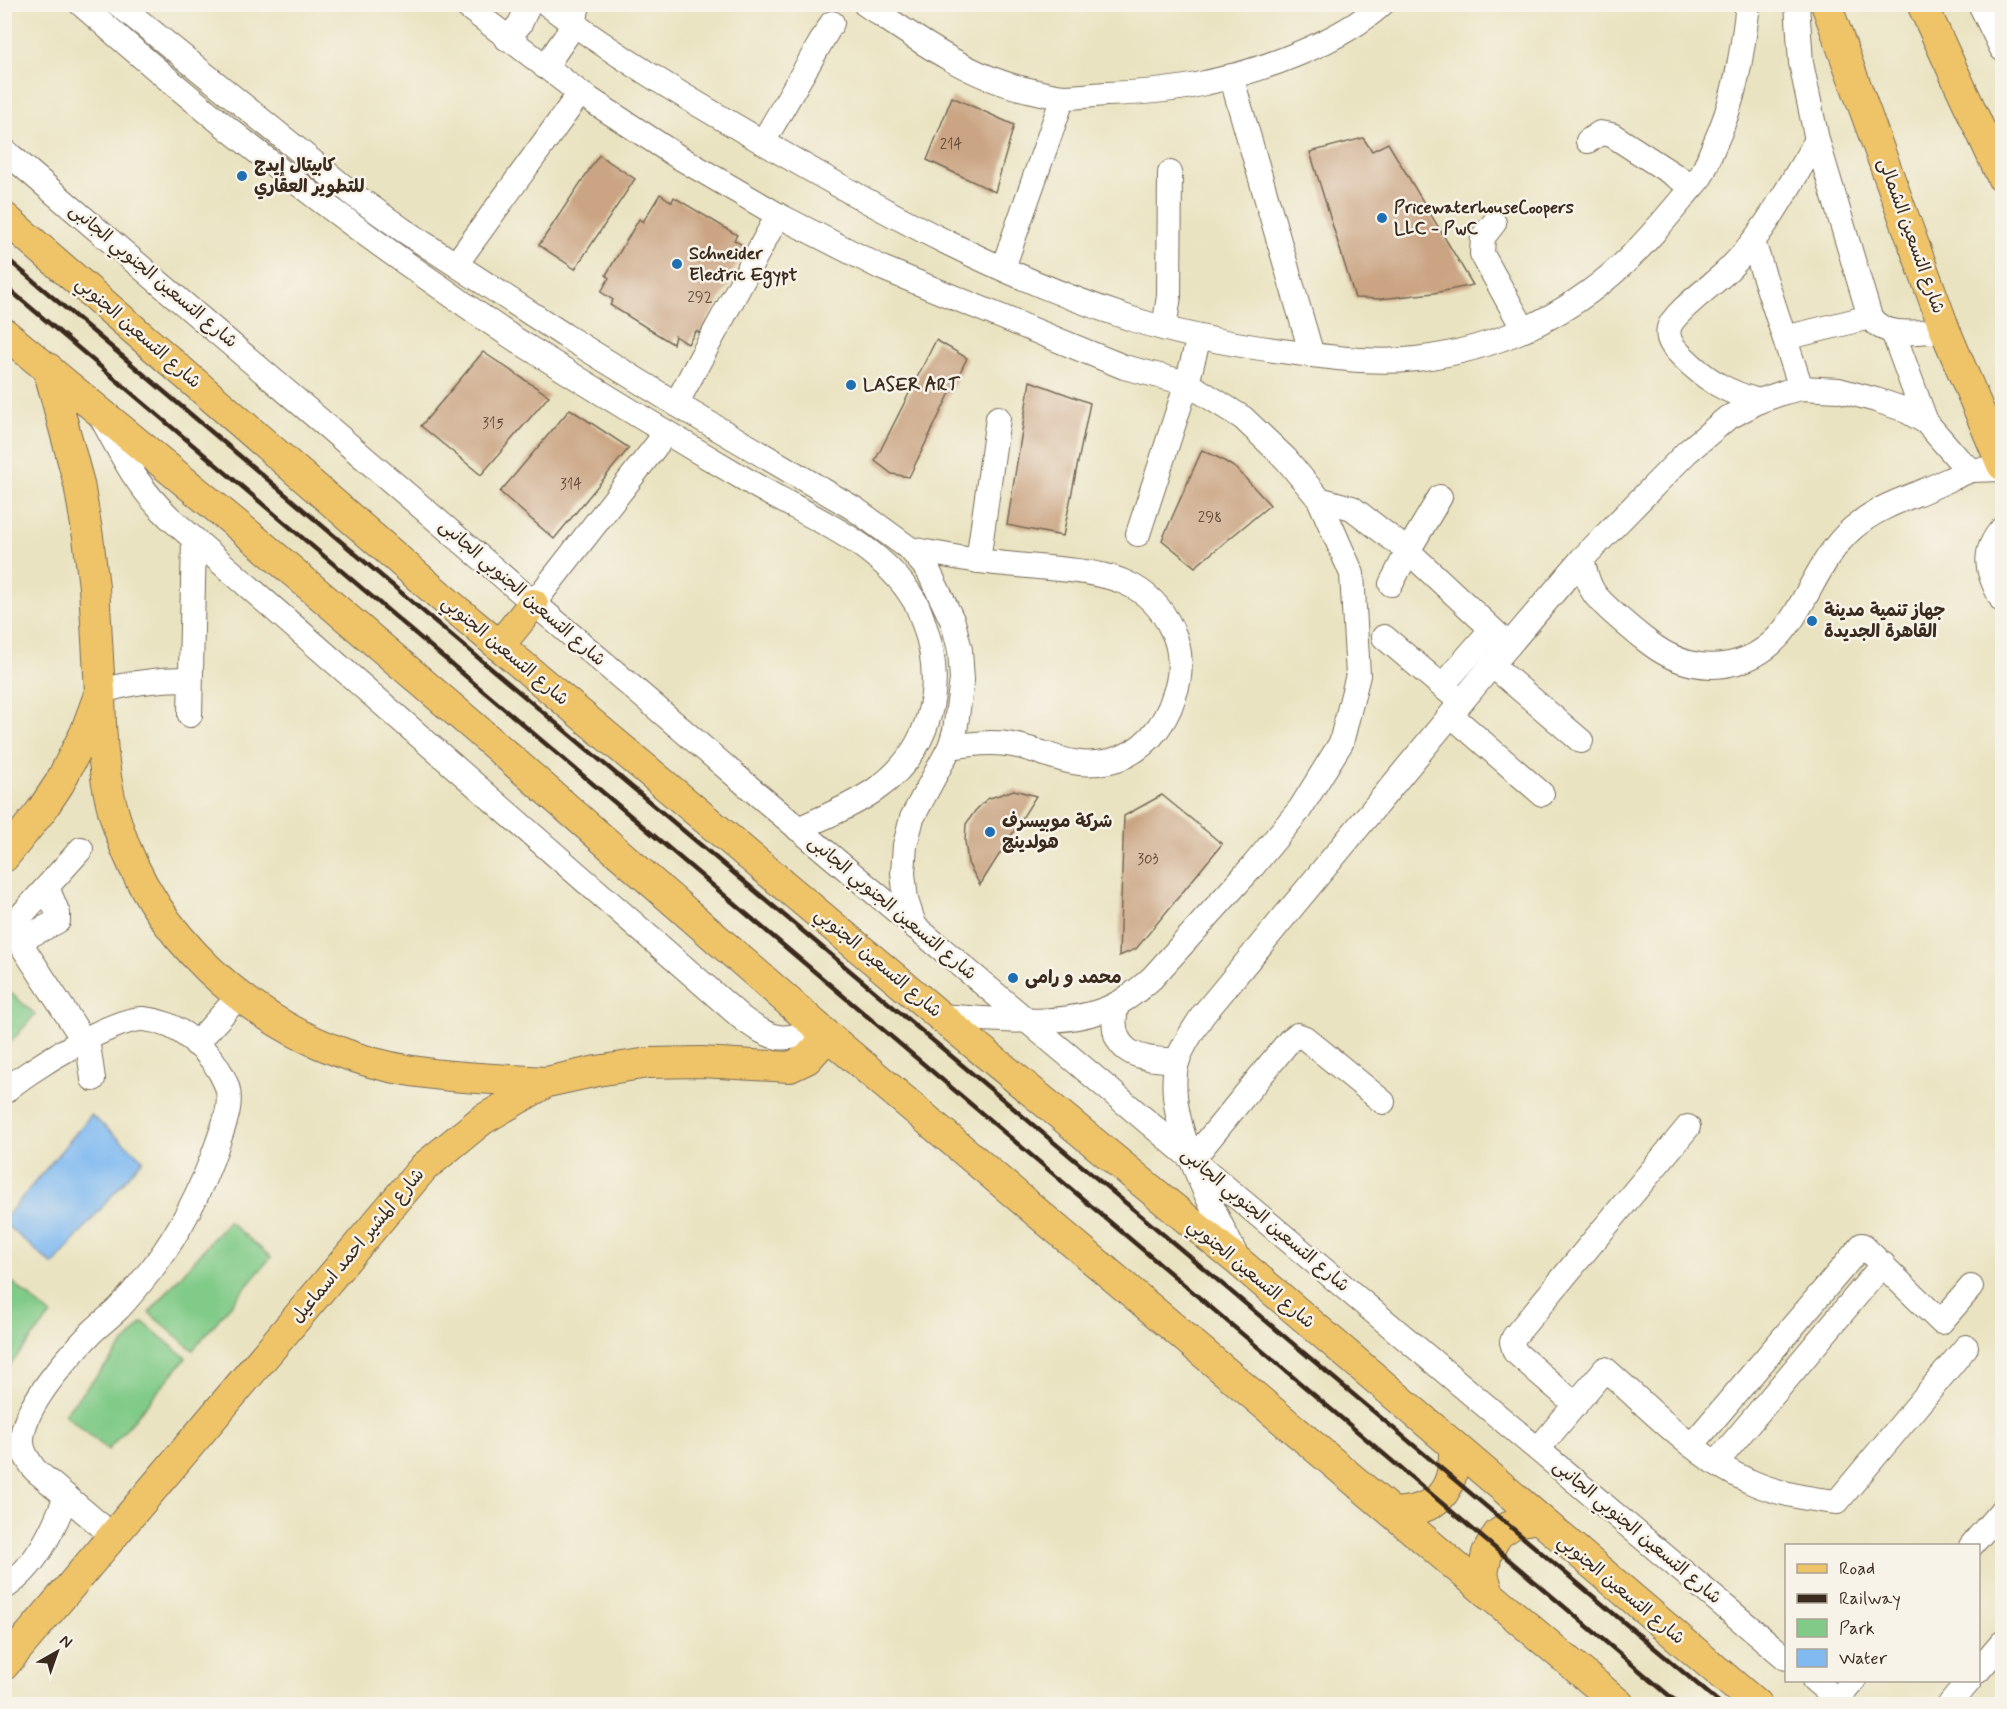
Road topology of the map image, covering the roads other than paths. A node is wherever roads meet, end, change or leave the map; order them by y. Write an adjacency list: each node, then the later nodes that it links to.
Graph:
1 (81, 4): 33 (street)
2 (118, 4): 31 (street)
3 (464, 4): 15 (street)
4 (529, 4): 15 (street)
5 (546, 4): 13 (street)
6 (865, 4): 20 (street)
7 (1382, 4): 18 (street)
8 (1748, 4): 27 (street)
9 (1797, 4): 21 (street)
10 (1826, 4): 39 (main road, شارع التسعين الشمالى)
11 (1922, 4): 26 (main road)
12 (1980, 4): 16 (street)
13 (576, 15): 17 (street); 23 (street)
14 (832, 23): 23 (street)
15 (507, 39): 17 (street)
16 (2002, 50)
17 (545, 67): 19 (street)
18 (1231, 76): 20 (street); 44 (street)
19 (580, 93): 28 (street); 34 (street)
20 (1064, 97): 35 (street)
21 (1817, 140): 32 (street); 36 (street)
22 (1587, 141): 27 (street)
23 (763, 142): 35 (street)
24 (4, 150): 71 (street, شارع التسعين الجنوبي الجانبى)
25 (1170, 173): 37 (street)
26 (2002, 177)
27 (1691, 186): 38 (street)
28 (778, 215): 46 (street); 49 (street)
29 (4, 217): 75 (main road, شارع التسعين الجنوبي)
30 (1494, 223): 38 (street)
31 (404, 230): 33 (street); 34 (street)
32 (1753, 242): 43 (street); 48 (street)
33 (388, 251): 53 (street)
34 (456, 264): 49 (street)
35 (1003, 268): 37 (street)
36 (1870, 317): 40 (street); 43 (street)
37 (1164, 328): 42 (street)
38 (1524, 330): 44 (street)
39 (1945, 330): 40 (street); 55 (main road, شارع التسعين الشمالى)
40 (1893, 332): 52 (street)
41 (4, 333): 45 (main road)
42 (1199, 337): 44 (street); 46 (street)
43 (1785, 338): 47 (street)
44 (1312, 355)
45 (48, 368): 50 (main road); 79 (main road)
46 (1188, 383): 59 (street); 61 (street)
47 (1801, 388): 48 (street); 52 (street)
48 (1759, 401): 65 (street)
49 (676, 404): 54 (street)
50 (98, 410): 62 (street); 95 (main road)
51 (998, 418): 66 (street)
52 (1926, 422): 56 (street)
53 (666, 433): 57 (street); 71 (street)
54 (768, 456): 57 (street); 63 (street)
55 (2002, 467): 56 (street)
56 (1971, 470): 69 (street)
57 (753, 484): 87 (street)
58 (1440, 497): 64 (street)
59 (1319, 500): 64 (street); 92 (street)
60 (2002, 529): 70 (street)
61 (1137, 534)
62 (194, 539): 77 (street); 95 (street)
63 (910, 549): 66 (street); 83 (street)
64 (1408, 551): 67 (street); 72 (street)
65 (1582, 559): 68 (street); 69 (street)
66 (978, 561): 83 (street)
67 (1391, 584)
68 (1559, 587): 69 (street); 74 (street)
69 (1595, 596)
70 (2002, 600)
71 (533, 604): 75 (main road); 87 (street, شارع التسعين الجنوبي الجانبى)
72 (1491, 630): 74 (street); 78 (street)
73 (1384, 637): 78 (street)
74 (1509, 645): 76 (street)
75 (499, 646): 93 (main road, شارع التسعين الجنوبي)
76 (1492, 665): 80 (street); 82 (street)
77 (190, 679): 79 (street); 81 (street)
78 (1442, 686): 80 (street)
79 (100, 692): 84 (main road); 85 (main road)
80 (1456, 709): 86 (street); 98 (street)
81 (190, 715)
82 (1581, 741)
83 (950, 747): 90 (street)
84 (74, 757): 85 (main road); 89 (main road)
85 (103, 762): 91 (main road)
86 (1542, 794)
87 (798, 829): 90 (street, شارع التسعين الجنوبي الجانبى)
88 (81, 849): 96 (street)
89 (4, 857)
90 (915, 927): 94 (street, شارع التسعين الجنوبي الجانبى)
91 (239, 996): 97 (street); 100 (main road)
92 (1117, 1004): 94 (street); 98 (street)
93 (940, 1016): 94 (street); 107 (main road, شارع التسعين الجنوبي)
94 (1027, 1021): 106 (street, شارع التسعين الجنوبي الجانبى)
95 (823, 1032): 101 (main road, شارع المشير احمد اسماعيل); 120 (main road)
96 (84, 1041): 97 (street); 99 (street); 102 (street)
97 (196, 1044): 116 (street)
98 (1178, 1060): 106 (street)
99 (93, 1079)
100 (484, 1080): 101 (main road); 104 (main road)
101 (547, 1082): 104 (main road, شارع المشير احمد اسماعيل)
102 (4, 1092)
103 (1383, 1102): 106 (street)
104 (482, 1120): 122 (main road, شارع المشير احمد اسماعيل)
105 (1688, 1127): 111 (street)
106 (1192, 1160): 107 (street); 115 (street, شارع التسعين الجنوبي الجانبى)
107 (1239, 1262): 114 (main road, شارع التسعين الجنوبي)
108 (1883, 1264): 109 (street); 112 (street); 117 (street)
109 (1971, 1287)
110 (1966, 1347): 117 (street)
111 (1576, 1405): 112 (street); 115 (street)
112 (1692, 1445): 117 (street)
113 (4, 1447): 116 (street)
114 (1454, 1448): 120 (main road); 121 (main road, شارع التسعين الجنوبي)
115 (1539, 1448): 127 (street, شارع التسعين الجنوبي الجانبى)
116 (26, 1458): 118 (street)
117 (1716, 1463)
118 (66, 1496): 122 (street); 124 (street)
119 (2002, 1510): 123 (street)
120 (1393, 1513): 125 (main road)
121 (1537, 1518): 125 (main road); 135 (main road, شارع التسعين الجنوبي)
122 (113, 1536): 128 (main road, شارع المشير احمد اسماعيل)
123 (1972, 1544)
124 (4, 1588)
125 (1489, 1595): 134 (main road)
126 (2002, 1643): 129 (street)
127 (1785, 1657)
128 (4, 1665)
129 (1980, 1669)
130 (1816, 1682): 133 (street)
131 (1853, 1682): 133 (street)
132 (1968, 1682): 136 (street)
133 (1840, 1702)
134 (1619, 1704)
135 (1756, 1704)
136 (1950, 1704)

